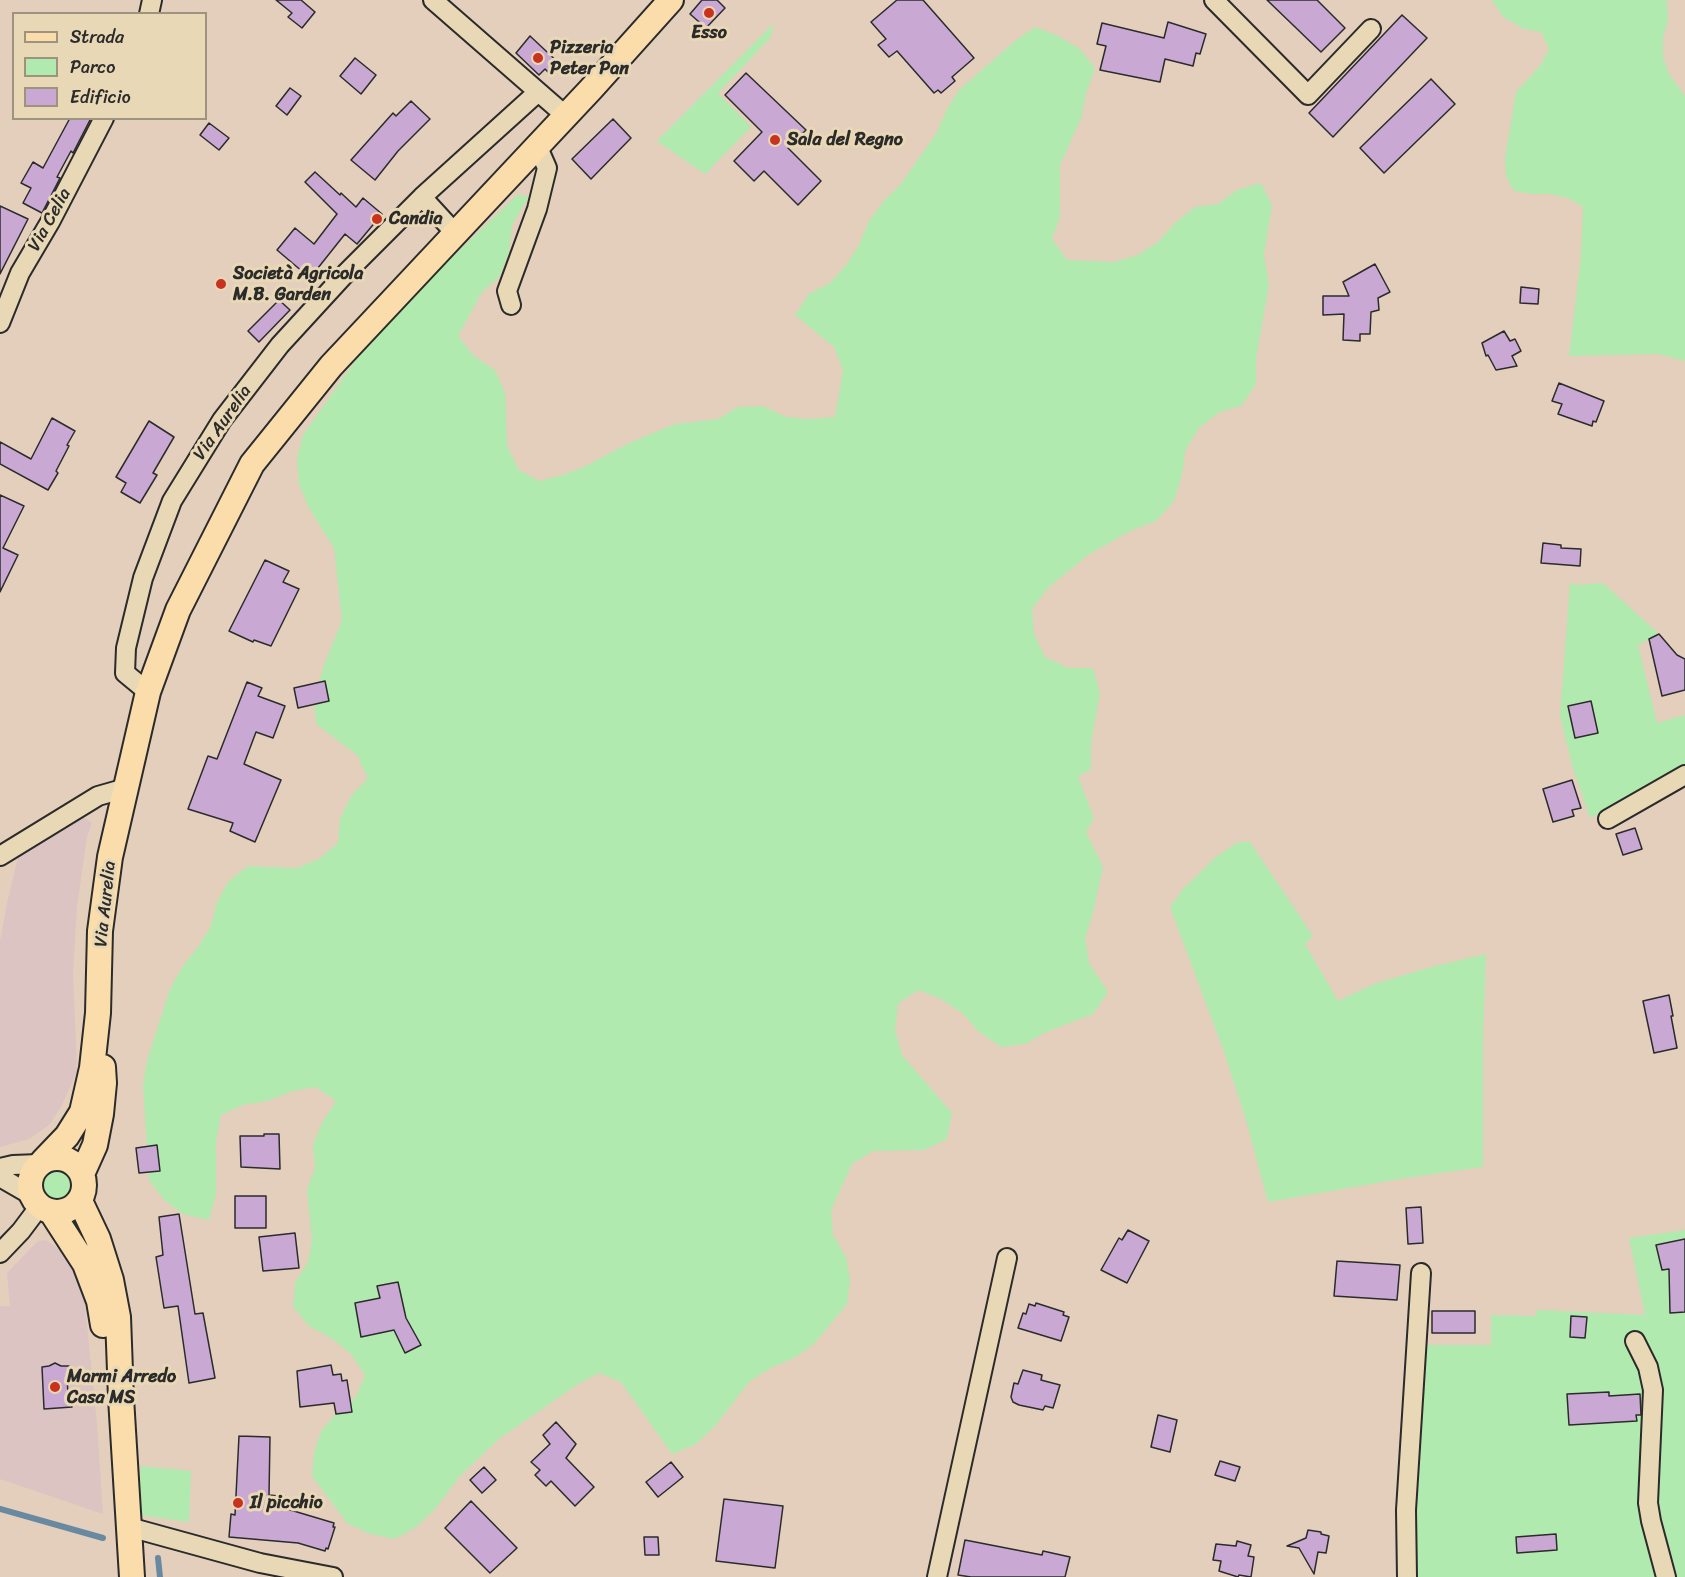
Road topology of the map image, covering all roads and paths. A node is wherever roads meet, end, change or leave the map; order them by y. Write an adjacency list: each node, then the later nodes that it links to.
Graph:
1 (433, 0): 5 (street)
2 (671, 0): 6 (main road, Via Aurelia)
3 (1214, 0): 4 (street)
4 (1371, 29)
5 (538, 92): 6 (street); 9 (street, Via Aurelia)
6 (566, 116): 8 (main road, Via Aurelia)
7 (103, 120): 12 (street, Via Celia)
8 (537, 145): 10 (main road, Via Aurelia); 11 (street)
9 (422, 197): 10 (street); 13 (street, Via Aurelia)
10 (455, 233): 13 (main road, Via Aurelia)
11 (511, 305)
12 (0, 324)
13 (148, 692): 15 (main road, Via Aurelia)
14 (1685, 775): 16 (street)
15 (126, 788): 17 (street); 18 (main road, Via Aurelia)
16 (1608, 819)
17 (0, 856)
18 (98, 1013): 19 (main road, Via Aurelia); 21 (main road, Via Aurelia)
19 (41, 1162): 20 (street); 21 (main road); 24 (main road)
20 (0, 1168)
21 (82, 1174): 23 (main road)
22 (0, 1177): 24 (street)
23 (80, 1201): 24 (main road); 29 (main road)
24 (41, 1205): 25 (street); 29 (main road)
25 (0, 1253)
26 (1007, 1258): 33 (street)
27 (1421, 1273): 34 (street)
28 (1635, 1341): 35 (street)
29 (121, 1398): 30 (main road)
30 (129, 1527): 31 (main road); 32 (street)
31 (132, 1577)
32 (333, 1577)
33 (937, 1577)
34 (1407, 1577)
35 (1666, 1577)

